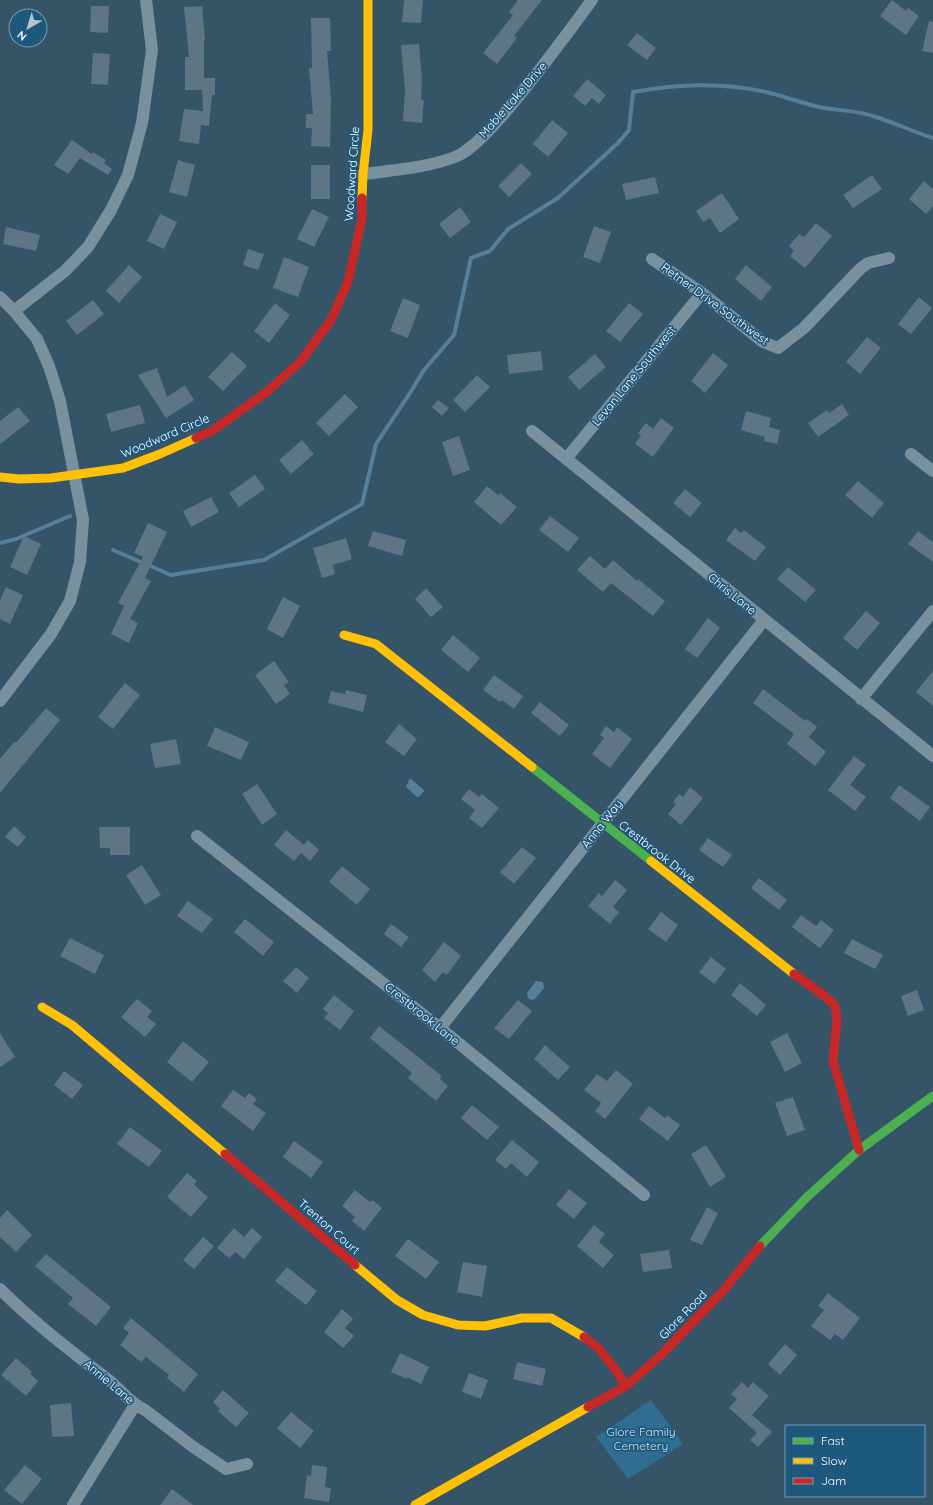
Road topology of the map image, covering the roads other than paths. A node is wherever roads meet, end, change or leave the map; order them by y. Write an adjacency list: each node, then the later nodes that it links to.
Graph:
1 (146, 0): 9 (street)
2 (368, 0): 4 (street, Woodward Circle)
3 (592, 0): 4 (street, Mable Lake Drive)
4 (363, 174): 14 (street, Woodward Circle)
5 (889, 258): 7 (street, Retner Drive Southwest)
6 (652, 259): 7 (street, Retner Drive Southwest)
7 (702, 293): 12 (street, Levan Lane Southwest)
8 (0, 297): 9 (street)
9 (14, 311): 14 (street)
10 (532, 431): 12 (street, Chris Lane)
11 (911, 454): 13 (street)
12 (566, 459): 17 (street, Chris Lane)
13 (933, 471)
14 (74, 474): 15 (street, Woodward Circle); 20 (street)
15 (0, 477)
16 (933, 611): 19 (street)
17 (764, 620): 19 (street, Chris Lane); 22 (street, Anna Way)
18 (344, 635): 22 (street, Crestbrook Drive)
19 (861, 699): 21 (street, Chris Lane)
20 (0, 701)
21 (933, 756)
22 (602, 824): 25 (street, Anna Way); 27 (street, Crestbrook Drive)
23 (197, 836): 25 (street, Crestbrook Lane)
24 (42, 1007): 30 (street, Trenton Court)
25 (440, 1028): 28 (street, Crestbrook Lane)
26 (933, 1096): 27 (street, Glore Road)
27 (859, 1150): 30 (street, Glore Road)
28 (644, 1195)
29 (0, 1289): 31 (street, Annie Lane)
30 (626, 1386): 34 (street, Glore Road)
31 (135, 1405): 32 (street, Annie Lane); 33 (street)
32 (246, 1464)
33 (73, 1505)
34 (415, 1505)

